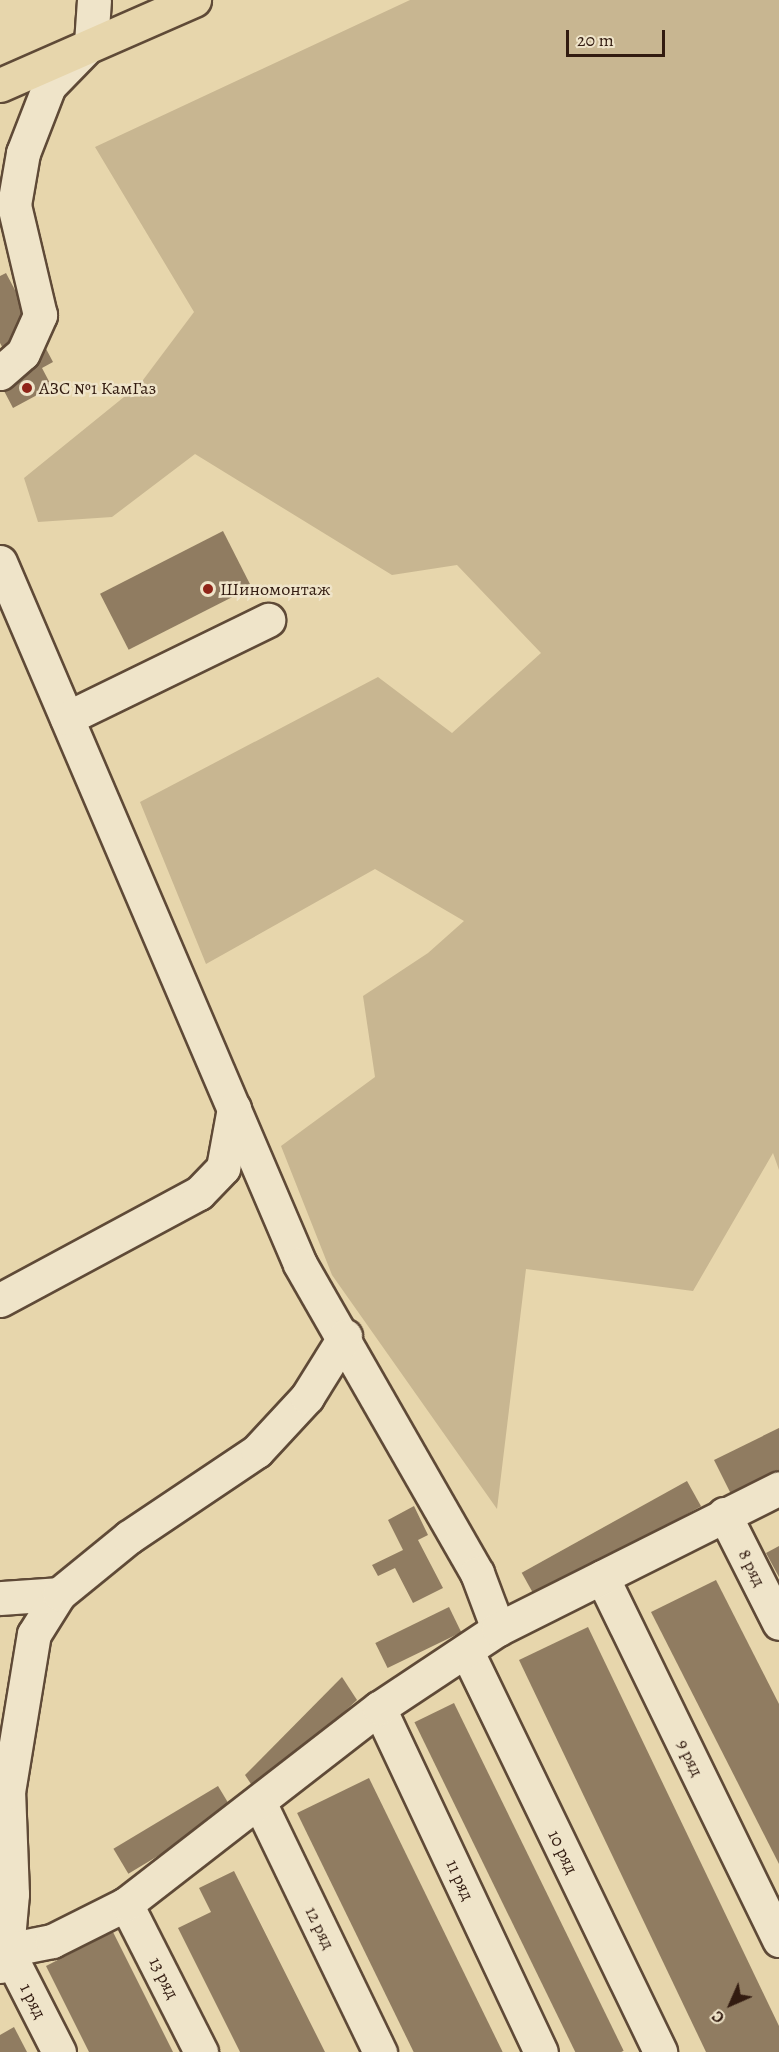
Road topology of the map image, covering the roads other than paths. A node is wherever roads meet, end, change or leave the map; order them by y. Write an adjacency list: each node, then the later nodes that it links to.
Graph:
1 (94, 0): 3 (street)
2 (194, 0): 3 (main road)
3 (91, 43): 4 (main road); 5 (street)
4 (0, 85)
5 (11, 240): 6 (street)
6 (0, 373)
7 (0, 562): 9 (street)
8 (268, 620): 9 (street)
9 (67, 718): 10 (street)
10 (234, 1108): 11 (street); 12 (street)
11 (0, 1300)
12 (345, 1336): 16 (street); 19 (street)
13 (779, 1488): 14 (street)
14 (724, 1514): 15 (street); 18 (street, 8 ряд)
15 (602, 1577): 19 (street); 24 (street, 9 ряд)
16 (59, 1594): 17 (street); 25 (street)
17 (0, 1598)
18 (779, 1623)
19 (498, 1629): 20 (street)
20 (467, 1652): 21 (street); 30 (street, 10 ряд)
21 (379, 1707): 22 (street); 29 (street, 11 ряд)
22 (260, 1804): 23 (street); 28 (street, 12 ряд)
23 (126, 1904): 25 (street); 27 (street, 13 ряд)
24 (779, 1940)
25 (4, 1958): 26 (street, 1 ряд)
26 (59, 2052)
27 (201, 2052)
28 (380, 2052)
29 (541, 2052)
30 (660, 2052)

